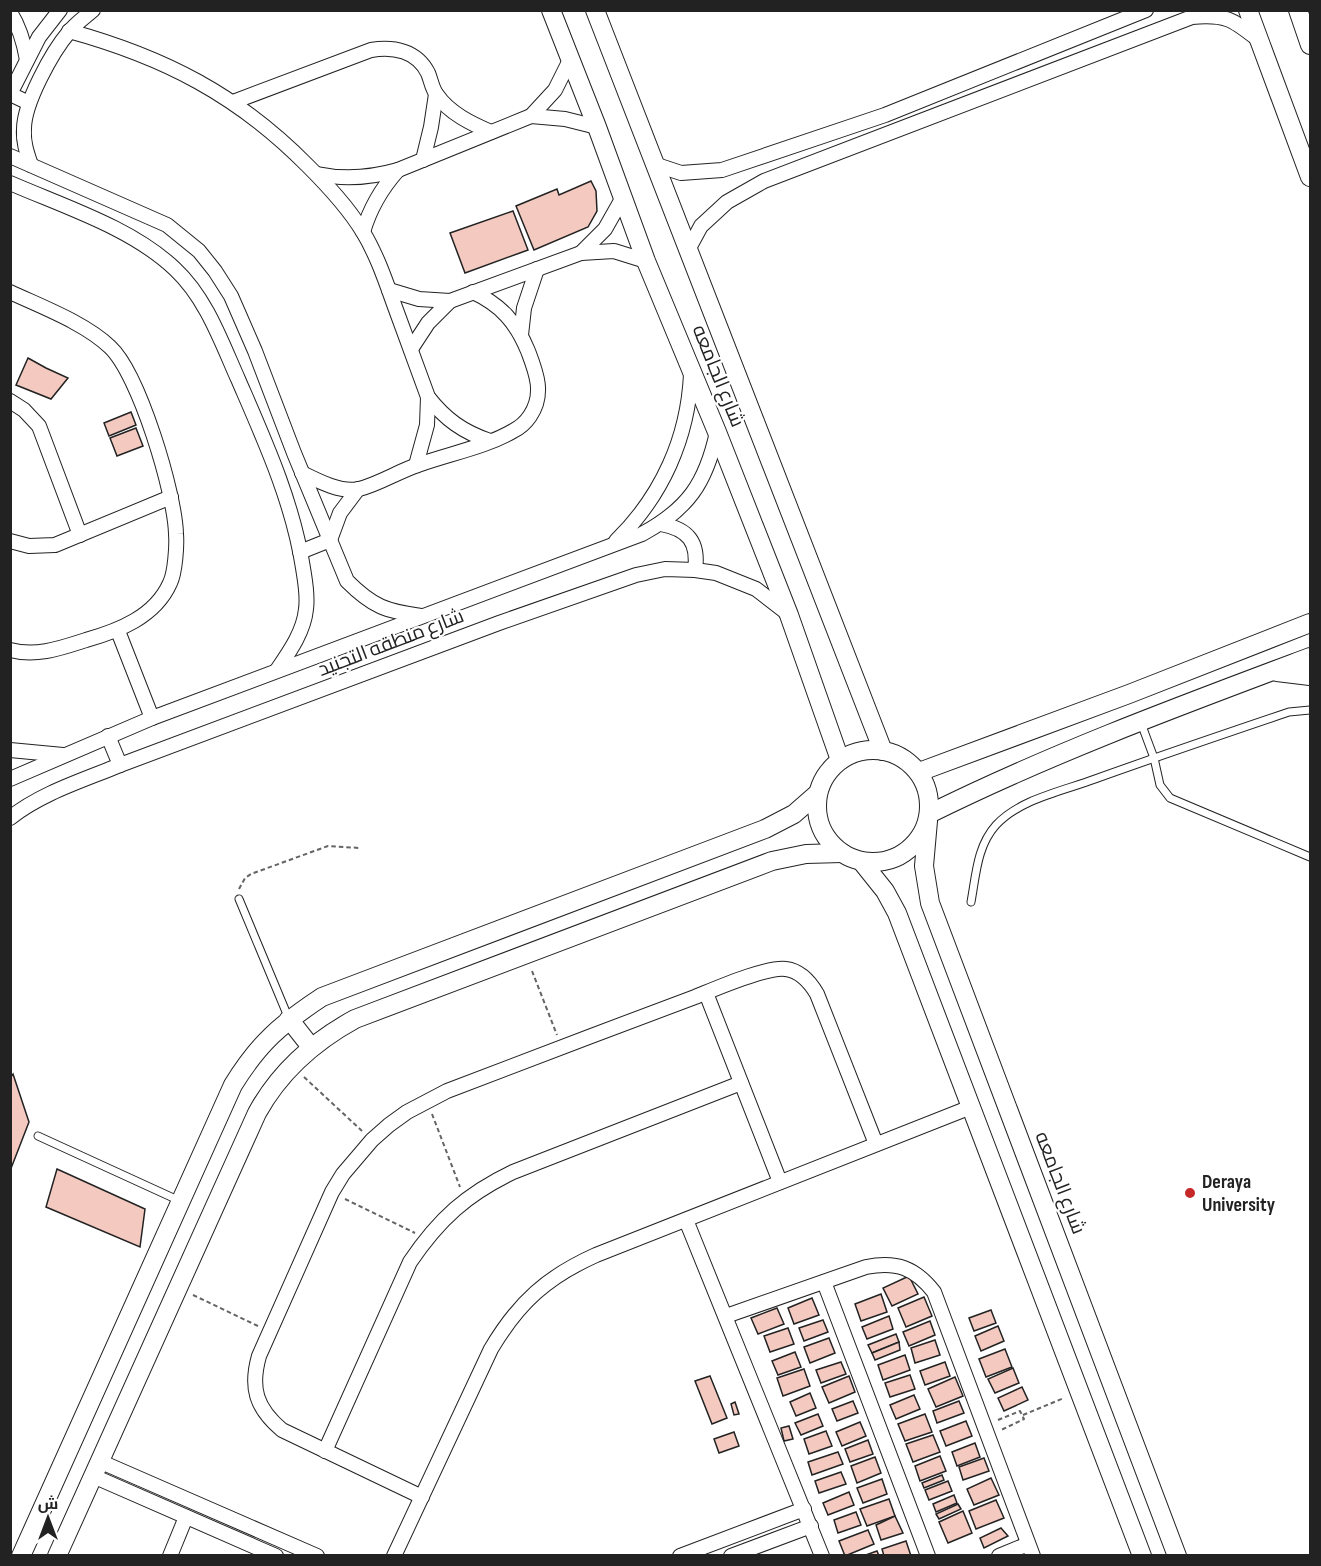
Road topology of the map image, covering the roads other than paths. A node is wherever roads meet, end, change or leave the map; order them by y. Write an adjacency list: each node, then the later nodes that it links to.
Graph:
1 (60, 10): 13 (street)
2 (93, 10): 9 (street)
3 (551, 10): 12 (street, شارع الجامعه)
4 (595, 10): 23 (street, شارع الجامعه)
5 (1146, 10): 23 (street)
6 (1248, 10): 10 (street)
7 (1298, 10): 11 (street)
8 (10, 12): 13 (street)
9 (69, 31): 16 (street); 17 (street)
10 (1261, 41): 27 (street); 33 (street)
11 (1311, 45)
12 (571, 58): 18 (street); 19 (street, شارع الجامعه)
13 (27, 60): 14 (street)
14 (10, 94): 17 (street)
15 (436, 94): 16 (street); 20 (street); 22 (street)
16 (233, 102): 26 (street)
17 (29, 103): 24 (street)
18 (531, 116): 19 (street); 20 (street)
19 (597, 127): 30 (street, شارع الجامعه)
20 (491, 132): 22 (street)
21 (10, 156): 24 (street)
22 (423, 160): 25 (street)
23 (654, 164): 33 (street, شارع الجامعه)
24 (31, 165): 29 (street)
25 (398, 170): 26 (street); 32 (street)
26 (316, 174): 32 (street)
27 (1311, 177)
28 (10, 183): 31 (street)
29 (72, 183): 31 (street); 46 (street)
30 (622, 200): 34 (street); 35 (street, شارع الجامعه)
31 (63, 206): 47 (street)
32 (363, 232): 37 (street)
33 (688, 250): 75 (street, شارع الجامعه)
34 (580, 253): 35 (street); 36 (street)
35 (646, 261): 43 (street, شارع الجامعه)
36 (537, 269): 39 (street); 41 (street)
37 (389, 290): 40 (street); 42 (street)
38 (10, 292): 53 (street)
39 (473, 292): 40 (street); 41 (street)
40 (450, 301): 42 (street)
41 (521, 335): 49 (street)
42 (411, 349): 44 (street)
43 (691, 369): 48 (street, شارع الجامعه); 58 (street)
44 (428, 397): 49 (street); 50 (street)
45 (10, 401): 55 (street)
46 (276, 406): 47 (street); 51 (street)
47 (253, 414): 59 (street)
48 (717, 432): 54 (street, شارع منطقه التجنيد); 61 (street, شارع الجامعه)
49 (490, 441): 50 (street)
50 (416, 465): 52 (street)
51 (302, 473): 52 (street); 56 (street)
52 (358, 489): 56 (street)
53 (171, 497): 55 (street); 64 (street)
54 (661, 524): 58 (street, شارع منطقه التجنيد); 60 (street)
55 (80, 535): 57 (street)
56 (330, 540): 59 (street); 62 (street)
57 (10, 541)
58 (612, 545): 62 (street, شارع منطقه التجنيد)
59 (300, 552): 67 (street)
60 (695, 570): 61 (street, شارع منطقه التجنيد); 79 (street, شارع منطقه التجنيد)
61 (789, 615): 78 (street, شارع الجامعه)
62 (423, 616): 67 (street, شارع منطقه التجنيد)
63 (1311, 623): 80 (street)
64 (118, 631): 65 (street); 71 (street)
65 (10, 650)
66 (1311, 657): 68 (street)
67 (277, 670): 71 (street, شارع منطقه التجنيد)
68 (1272, 671): 69 (street); 72 (street)
69 (1311, 676)
70 (1311, 710): 77 (lane)
71 (152, 718): 73 (street, شارع منطقه التجنيد)
72 (1140, 721): 77 (lane); 83 (street)
73 (108, 736): 76 (street, شارع منطقه التجنيد); 79 (street)
74 (10, 750): 76 (street)
75 (883, 751): 78 (street); 80 (street)
76 (65, 755): 81 (street, شارع منطقه التجنيد)
77 (1154, 758): 86 (lane); 89 (lane)
78 (840, 760): 82 (street)
79 (120, 765): 84 (street, شارع منطقه التجنيد)
80 (919, 772): 83 (street)
81 (10, 779)
82 (818, 794): 85 (street); 90 (street)
83 (928, 817): 87 (street); 105 (street, شارع الجامعه)
84 (10, 818)
85 (842, 853): 87 (street); 91 (street)
86 (1311, 857)
87 (861, 861): 96 (street)
88 (239, 899): 93 (lane)
89 (971, 902)
90 (526, 919): 91 (street); 93 (street)
91 (531, 952): 94 (street)
92 (706, 993): 95 (street); 98 (street); 107 (street)
93 (289, 1019): 94 (street); 100 (street)
94 (311, 1047): 101 (street)
95 (741, 1083): 99 (street); 107 (street)
96 (971, 1107): 98 (street); 106 (street)
97 (38, 1136): 100 (lane)
98 (876, 1144): 99 (street)
99 (780, 1182): 102 (street)
100 (184, 1194): 101 (street); 114 (street)
101 (217, 1200): 108 (street)
102 (686, 1220): 104 (street); 109 (street)
103 (824, 1282): 104 (street); 113 (street); 123 (street)
104 (726, 1316): 110 (street)
105 (1105, 1365): 106 (street); 126 (street, شارع الجامعه)
106 (1076, 1384): 125 (street)
107 (325, 1451): 109 (street)
108 (96, 1468): 111 (street); 115 (street); 118 (street)
109 (422, 1497): 119 (street)
110 (804, 1509): 112 (street); 120 (street)
111 (186, 1517): 116 (street); 117 (street)
112 (811, 1526): 121 (street); 122 (street)
113 (1031, 1550): 124 (street)
114 (21, 1556)
115 (57, 1556)
116 (170, 1556)
117 (276, 1556)
118 (317, 1556)
119 (394, 1556)
120 (680, 1556)
121 (731, 1556)
122 (822, 1556)
123 (928, 1556)
124 (999, 1556)
125 (1142, 1556)
126 (1177, 1556)

